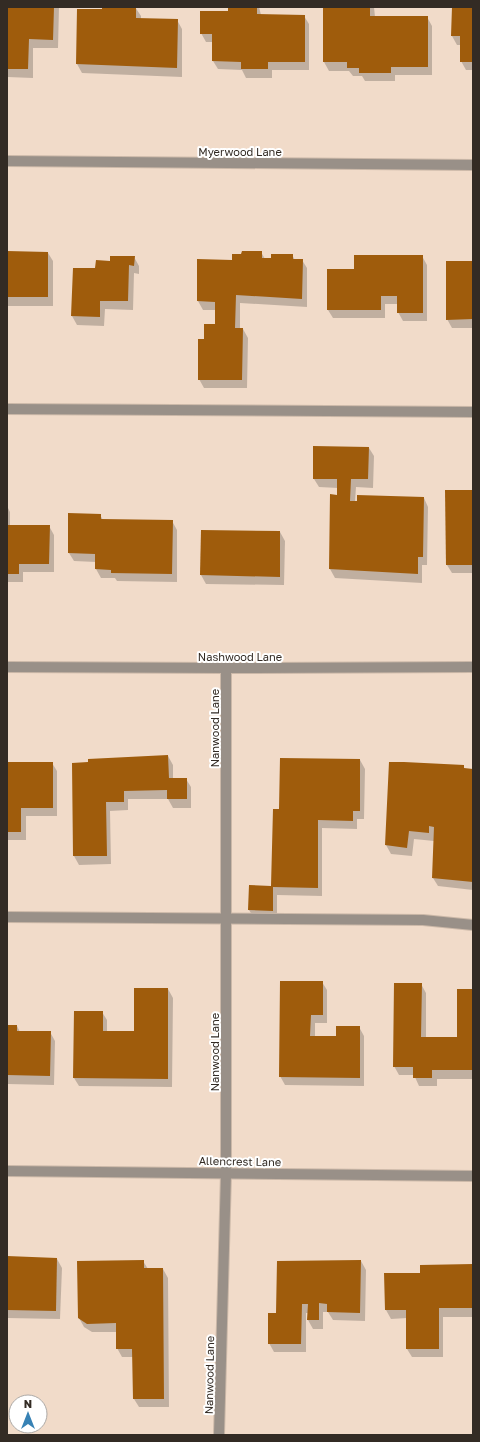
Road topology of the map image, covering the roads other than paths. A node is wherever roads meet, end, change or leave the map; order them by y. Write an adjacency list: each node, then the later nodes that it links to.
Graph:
1 (7, 161): 2 (street, Myerwood Lane)
2 (473, 165)
3 (7, 409): 4 (street)
4 (473, 412)
5 (7, 666): 7 (street, Nashwood Lane)
6 (473, 667): 7 (street, Nashwood Lane)
7 (226, 668): 9 (street, Nanwood Lane)
8 (7, 917): 9 (street)
9 (226, 919): 10 (street); 12 (street, Nanwood Lane)
10 (473, 925)
11 (7, 1171): 12 (street, Allencrest Lane)
12 (226, 1173): 13 (street, Allencrest Lane); 14 (street, Nanwood Lane)
13 (473, 1176)
14 (219, 1435)

